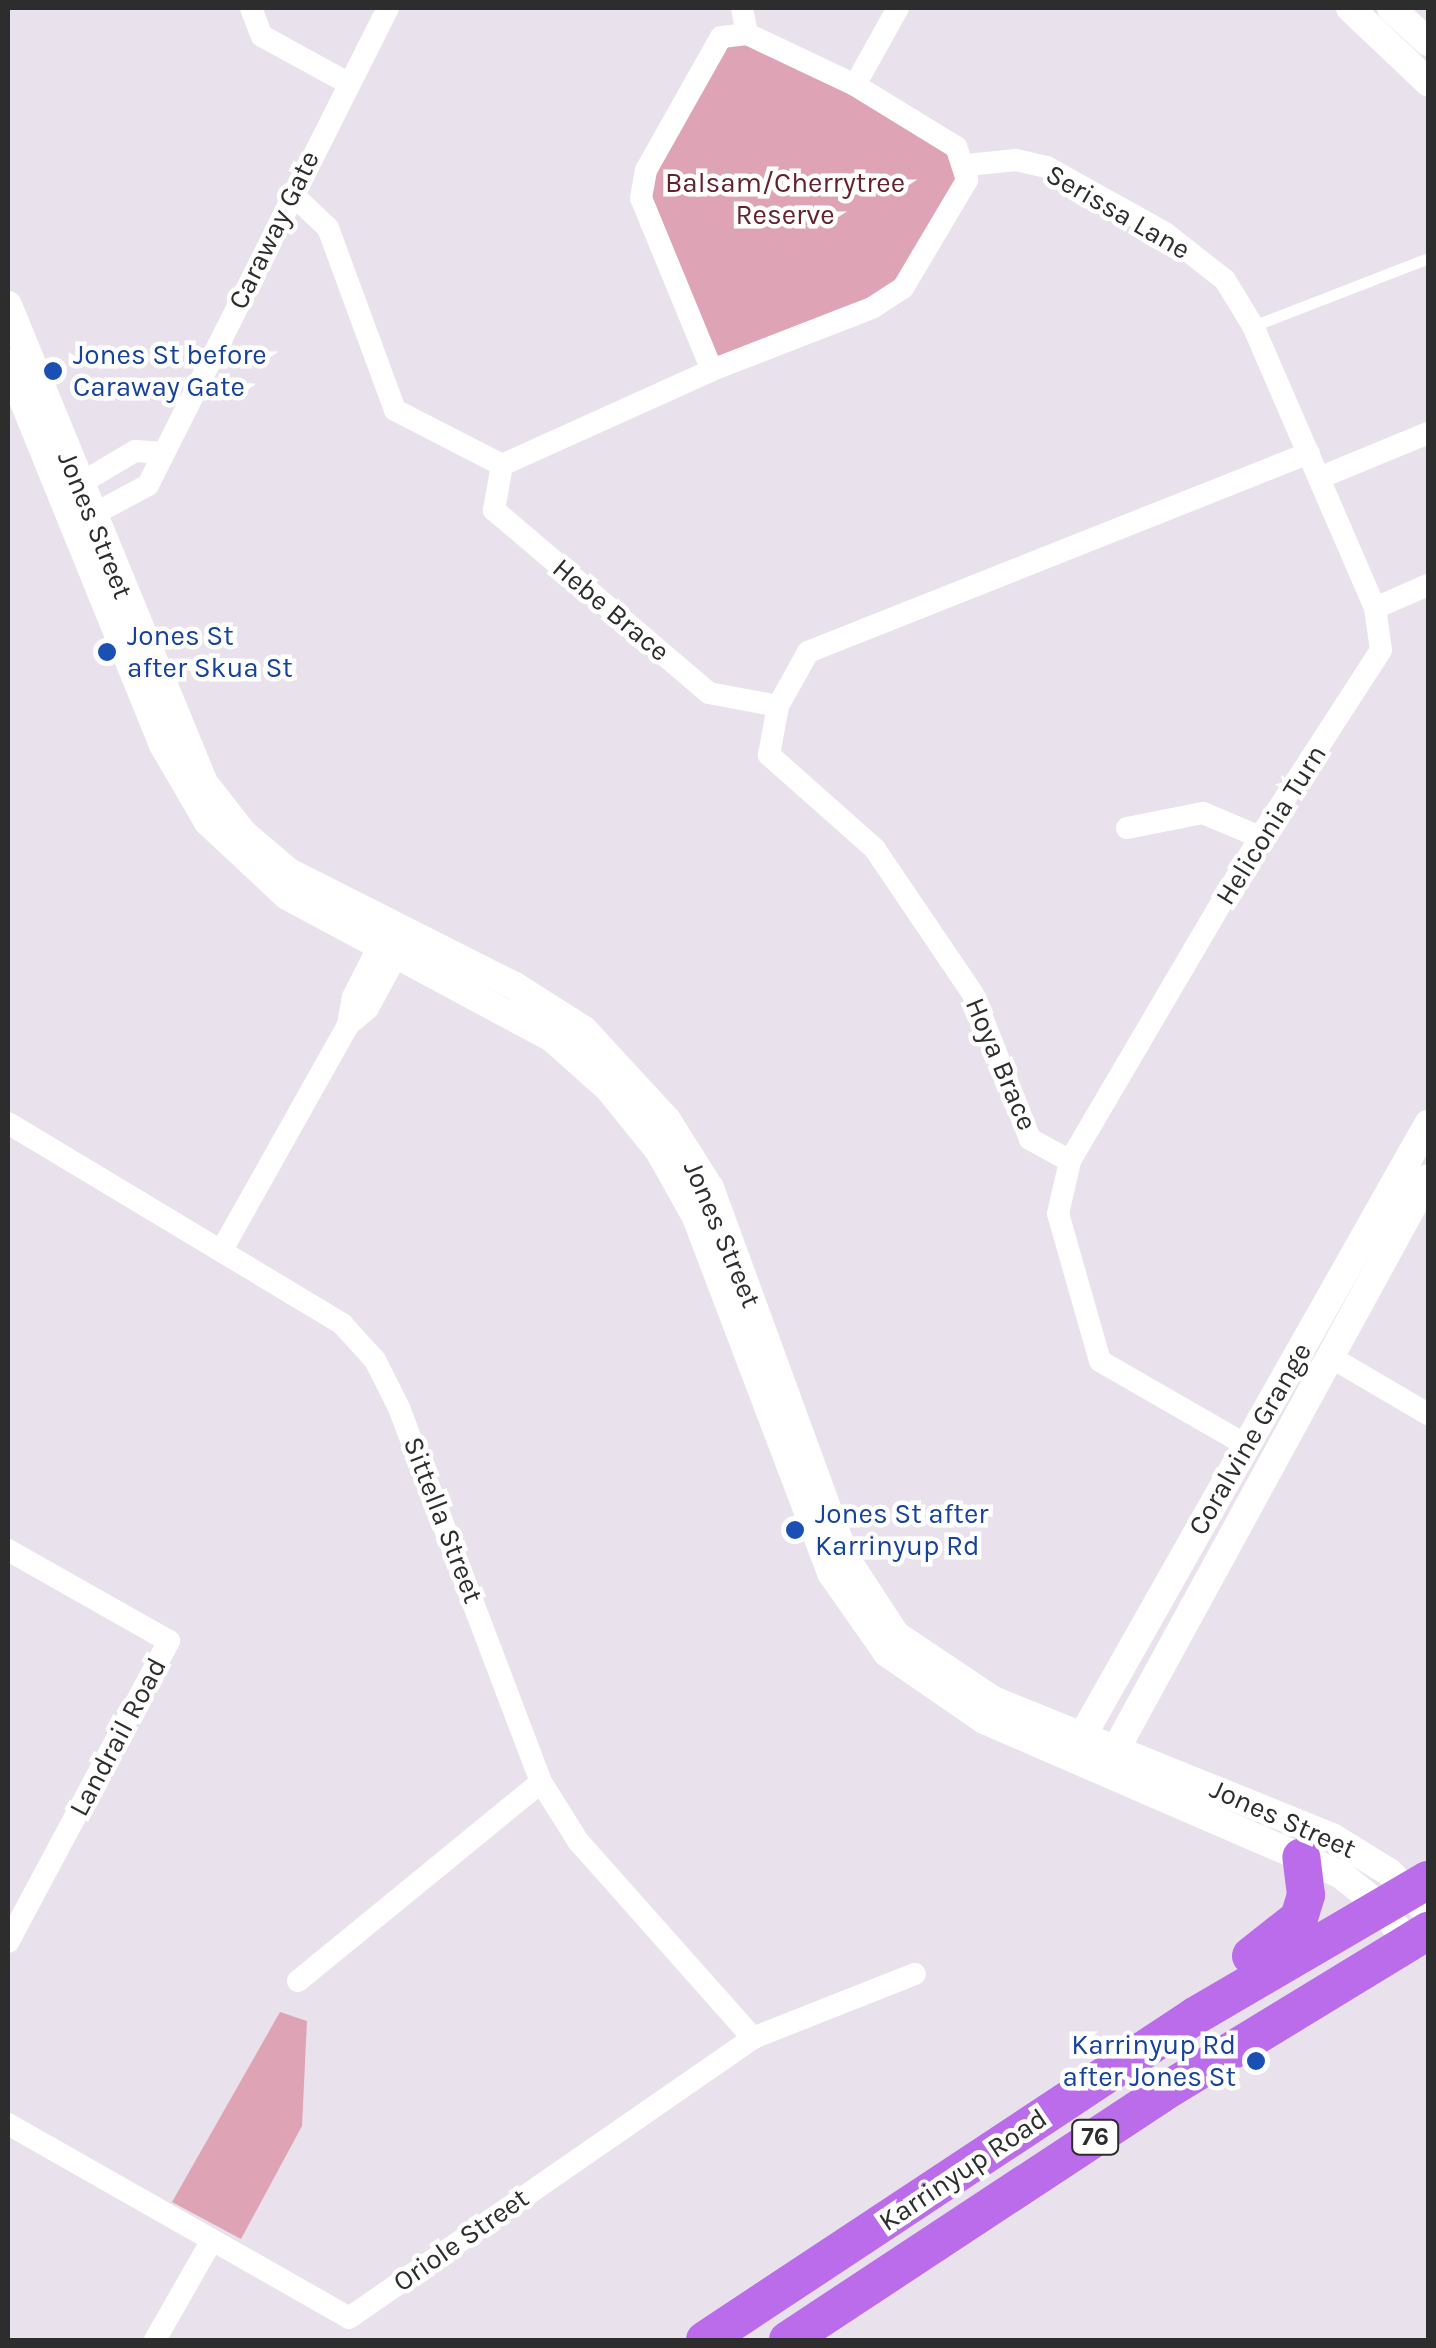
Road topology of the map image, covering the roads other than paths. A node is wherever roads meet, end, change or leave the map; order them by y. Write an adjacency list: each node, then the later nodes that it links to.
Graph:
1 (251, 8): 9 (street)
2 (388, 8): 9 (street, Caraway Gate)
3 (742, 8): 7 (street)
4 (898, 8): 11 (street)
5 (1350, 8): 10 (street)
6 (1391, 8): 8 (street)
7 (748, 34): 11 (street); 18 (street)
8 (1428, 42)
9 (346, 82): 13 (street, Caraway Gate)
10 (1428, 82)
11 (855, 85): 12 (street)
12 (967, 166): 16 (street, Serissa Lane); 18 (street)
13 (291, 193): 20 (street, Caraway Gate); 22 (street)
14 (1428, 258): 16 (lane)
15 (8, 305): 24 (street, Jones Street)
16 (1254, 326): 21 (street, Serissa Lane)
17 (8, 363): 24 (street, Jones Street)
18 (712, 370): 22 (street)
19 (1428, 432): 23 (street)
20 (161, 453): 24 (street); 25 (street, Caraway Gate)
21 (1309, 453): 23 (street, Serissa Lane); 28 (street)
22 (502, 465): 28 (street, Hebe Brace)
23 (1319, 478): 27 (street, Heliconia Turn)
24 (69, 490): 25 (street, Jones Street)
25 (81, 522): 31 (street, Jones Street)
26 (1428, 585): 27 (street)
27 (1375, 608): 30 (street, Heliconia Turn)
28 (778, 706): 34 (street, Hoya Brace)
29 (1127, 828): 30 (street)
30 (1260, 837): 34 (street, Heliconia Turn)
31 (393, 940): 36 (street); 41 (street, Jones Street)
32 (8, 1124): 36 (street, Sittella Street)
33 (1428, 1124): 39 (street, Coralvine Grange)
34 (1070, 1161): 39 (street)
35 (1428, 1178): 37 (street, Coralvine Grange)
36 (224, 1248): 43 (street, Sittella Street)
37 (1329, 1356): 38 (street); 42 (street, Coralvine Grange)
38 (1428, 1414)
39 (1246, 1444): 41 (street, Coralvine Grange)
40 (8, 1550): 46 (street, Landrail Road)
41 (1078, 1744): 42 (street, Jones Street)
42 (1111, 1759): 44 (street, Jones Street); 45 (street, Jones Street)
43 (541, 1782): 48 (street); 50 (street, Sittella Street)
44 (1301, 1857): 45 (street, Jones Street); 49 (highway)
45 (1413, 1910): 49 (highway, Karrinyup Road / 76); 55 (highway, Karrinyup Road / 76)
46 (8, 1942)
47 (914, 1974): 50 (street, Oriole Street)
48 (298, 1981)
49 (1196, 2016): 54 (highway, Karrinyup Road / 76)
50 (752, 2038): 52 (street, Oriole Street)
51 (8, 2124): 52 (street, Oriole Street)
52 (212, 2240): 53 (street)
53 (155, 2340)
54 (705, 2340)
55 (788, 2340)

